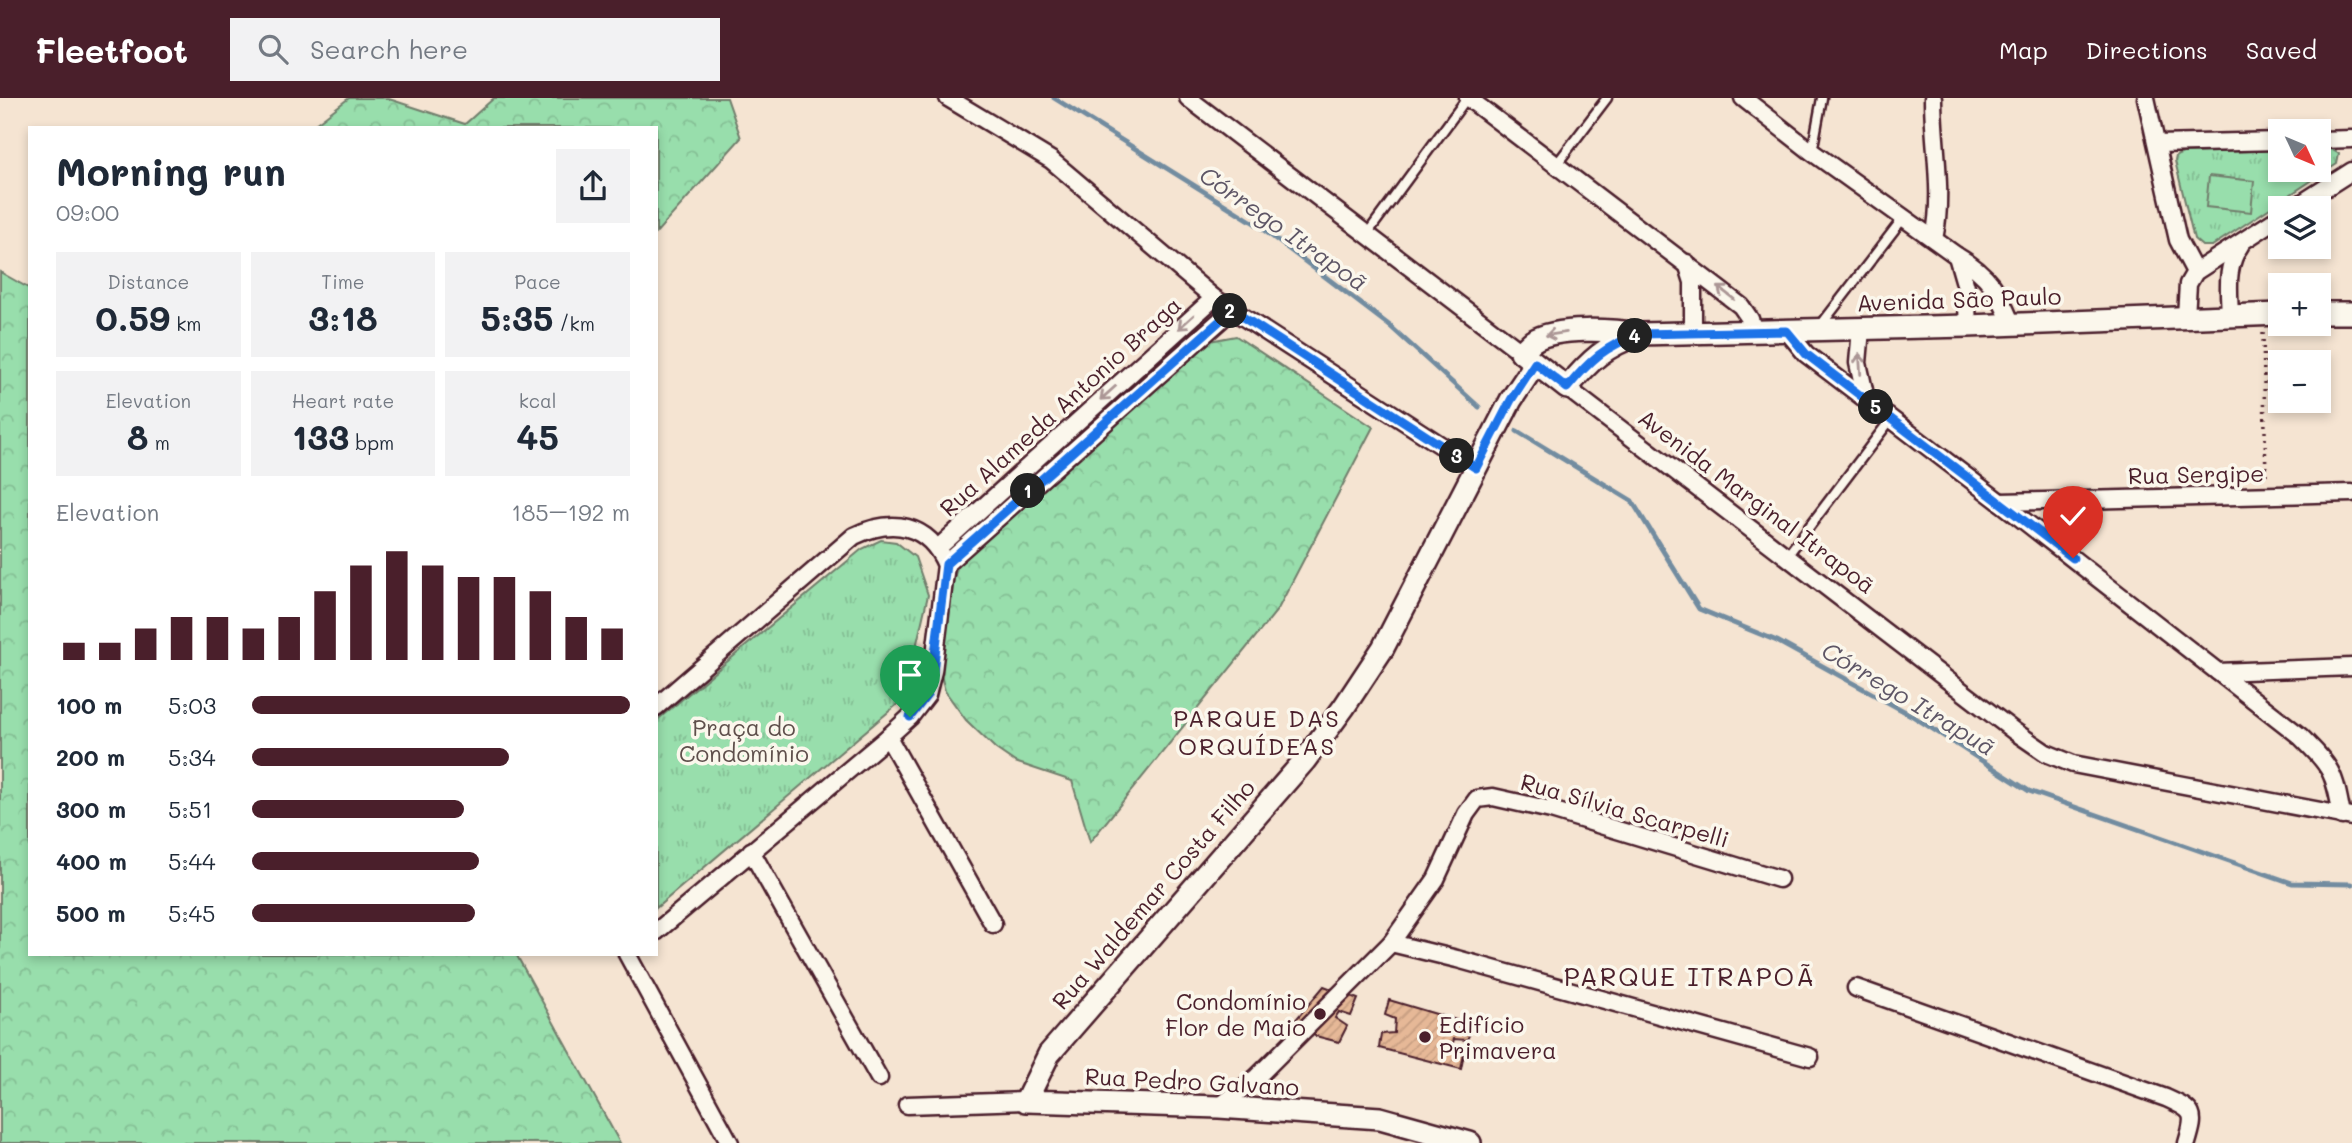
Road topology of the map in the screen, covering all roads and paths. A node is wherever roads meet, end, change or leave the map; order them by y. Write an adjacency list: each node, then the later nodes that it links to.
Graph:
1 (948, 98): 25 (street)
2 (1188, 98): 19 (street, Avenida Marginal Itrapoã)
3 (1468, 98): 14 (street); 19 (lane)
4 (1606, 98): 14 (lane)
5 (1743, 98): 13 (street)
6 (1822, 98): 13 (lane)
7 (1933, 98): 20 (street)
8 (2146, 98): 12 (street)
9 (2352, 139): 10 (street)
10 (2331, 140)
11 (2268, 141): 12 (street)
12 (2157, 144): 24 (street)
13 (1812, 152): 17 (street)
14 (1556, 165): 23 (street)
15 (2352, 171): 16 (street)
16 (2313, 196)
17 (1904, 216): 20 (street); 35 (lane)
18 (2268, 225): 21 (street)
19 (1367, 234): 41 (street, Avenida Marginal Itrapoã)
20 (1934, 239): 22 (street)
21 (2243, 241): 24 (street); 30 (street)
22 (1957, 256): 32 (street); 33 (street)
23 (1687, 263): 36 (street, one-way to 23); 38 (street)
24 (2195, 272): 31 (street)
25 (1214, 298): 26 (street); 49 (street, Rua Alameda Antonio Braga, one-way to 49)
26 (1232, 310): 45 (street); 49 (street, Rua Alameda Antonio Braga)
27 (2331, 313): 28 (main road)
28 (2352, 313)
29 (2268, 314): 30 (main road, Avenida São Paulo)
30 (2230, 315): 31 (main road, Avenida São Paulo)
31 (2186, 316): 32 (main road, Avenida São Paulo)
32 (2012, 325): 33 (main road, Avenida São Paulo)
33 (1968, 327): 34 (main road, Avenida São Paulo)
34 (1861, 329): 35 (main road, Avenida São Paulo); 43 (street, one-way to 34)
35 (1817, 330): 37 (main road, Avenida São Paulo)
36 (1754, 331): 37 (main road, Avenida São Paulo); 38 (main road, Avenida São Paulo)
37 (1787, 331): 43 (street)
38 (1693, 333): 39 (main road, Avenida São Paulo)
39 (1640, 334): 41 (main road, Avenida São Paulo, one-way to 41); 42 (main road, Avenida São Paulo)
40 (2263, 337): 47 (path)
41 (1528, 358): 42 (main road, Avenida Marginal Itrapoã); 45 (main road, Rua Waldemar Costa Filho)
42 (1567, 388): 50 (street, Avenida Marginal Itrapoã)
43 (1866, 399): 44 (street)
44 (1891, 419): 48 (street); 50 (lane)
45 (1476, 468): 66 (main road, Rua Waldemar Costa Filho)
46 (2352, 493): 47 (street, Rua Sergipe)
47 (2266, 495): 48 (street, Rua Sergipe)
48 (2000, 502): 52 (street)
49 (941, 554): 53 (street); 54 (street)
50 (1787, 557): 55 (street, Avenida Marginal Itrapoã)
51 (2352, 667): 52 (street)
52 (2218, 672): 55 (street)
53 (658, 705)
54 (888, 737): 56 (street); 58 (street)
55 (2347, 817)
56 (751, 851): 59 (street); 65 (street)
57 (1779, 879): 60 (street, Rua Sílvia Scarpelli)
58 (993, 925)
59 (658, 931)
60 (1391, 943): 63 (street); 64 (street, Rua Sílvia Scarpelli)
61 (630, 956): 70 (street)
62 (1856, 988): 72 (street)
63 (1810, 1057)
64 (1257, 1077): 68 (street, Rua Sílvia Scarpelli); 69 (street)
65 (879, 1078)
66 (1027, 1101): 67 (street, Rua Pedro Galvano); 68 (main road, Rua Pedro Galvano)
67 (907, 1105)
68 (1219, 1107): 69 (main road, Rua Pedro Galvano)
69 (1259, 1110): 71 (main road, Rua Pedro Galvano)
70 (730, 1143)
71 (1470, 1143)
72 (2187, 1143)

